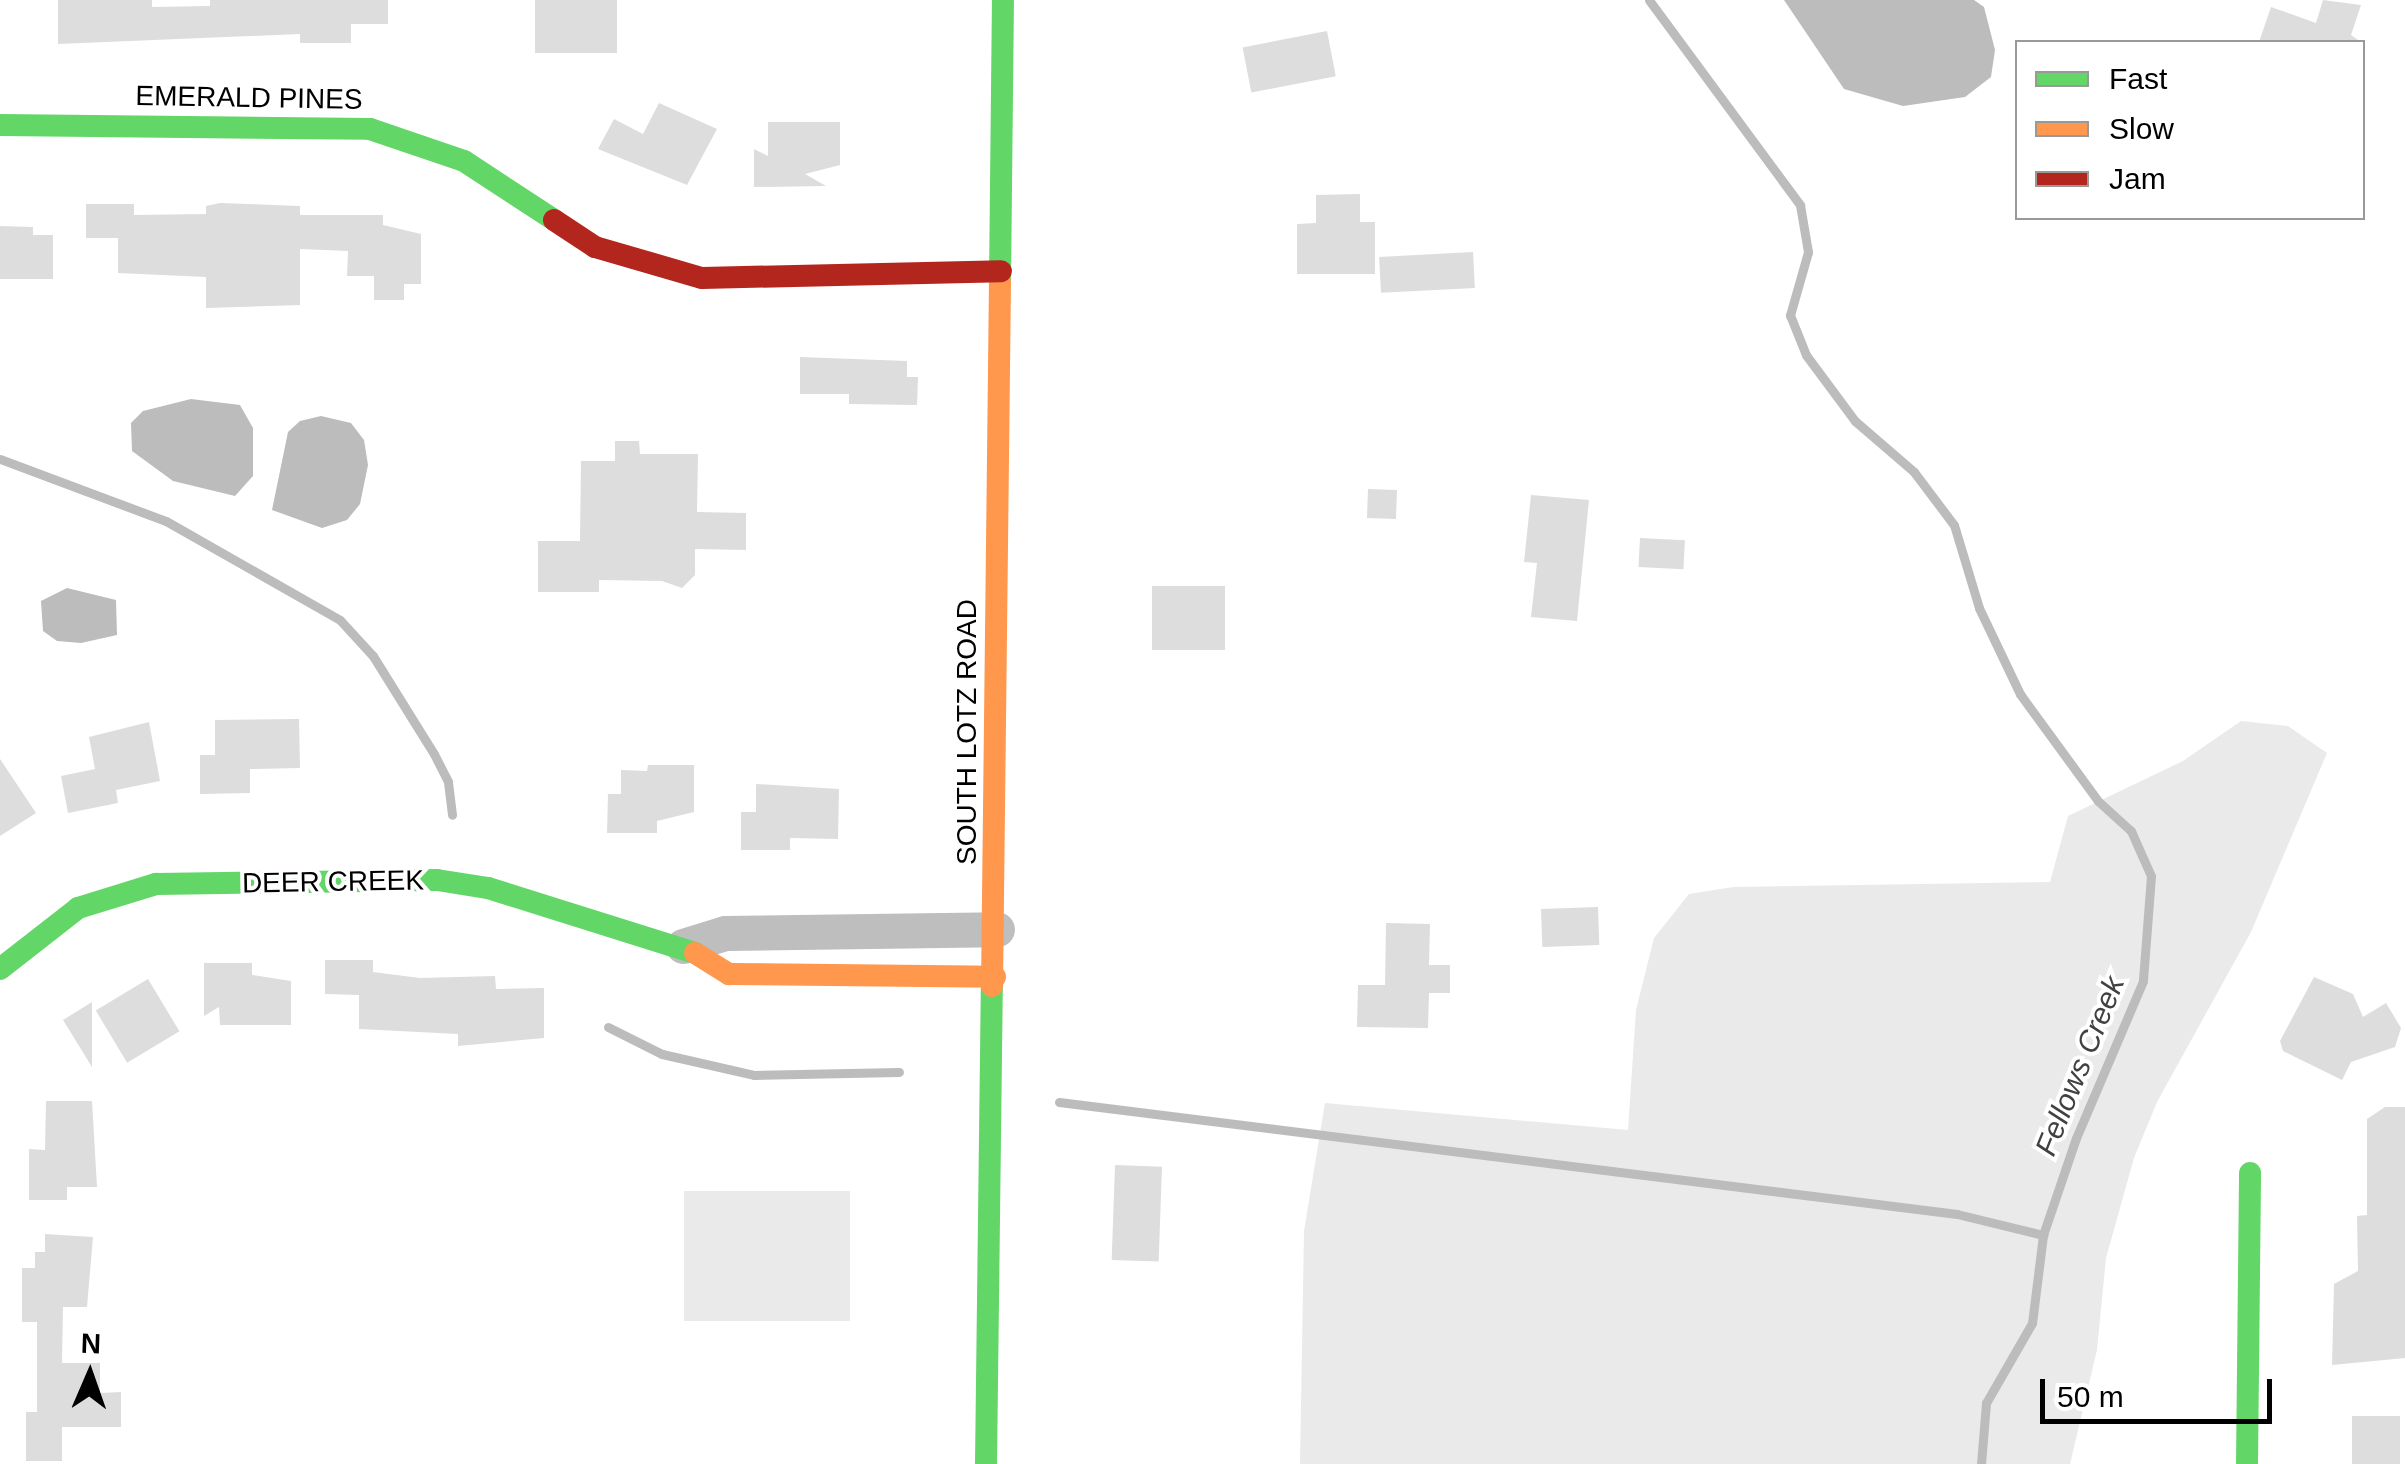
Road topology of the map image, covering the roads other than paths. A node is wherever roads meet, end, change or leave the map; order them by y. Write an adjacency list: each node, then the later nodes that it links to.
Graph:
1 (1003, 0): 3 (street, SOUTH LOTZ ROAD)
2 (0, 125): 3 (street, EMERALD PINES)
3 (1001, 271): 4 (street, SOUTH LOTZ ROAD)
4 (997, 929): 5 (street); 7 (street, SOUTH LOTZ ROAD)
5 (682, 946): 6 (street, DEER CREEK); 7 (street, DEER CREEK)
6 (0, 970)
7 (995, 978): 9 (street, SOUTH LOTZ ROAD)
8 (2250, 1173): 10 (street)
9 (986, 1464)
10 (2247, 1464)

